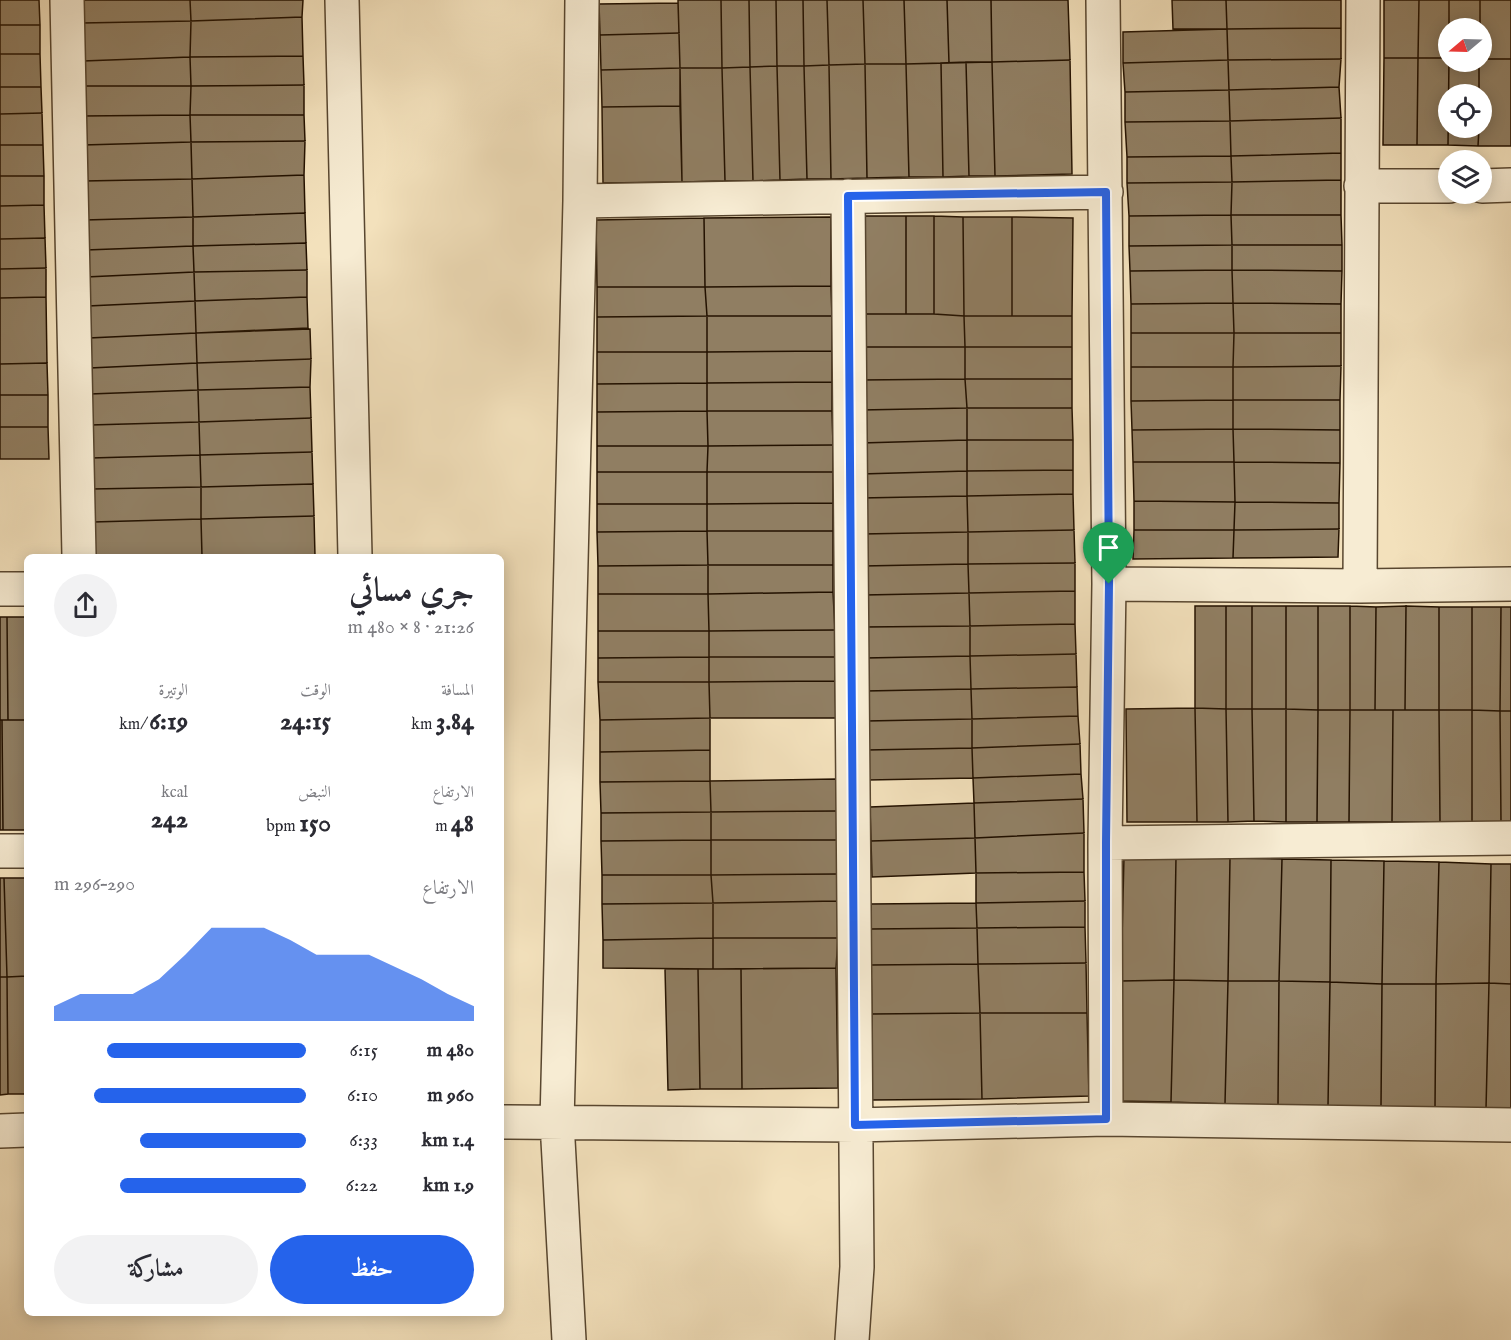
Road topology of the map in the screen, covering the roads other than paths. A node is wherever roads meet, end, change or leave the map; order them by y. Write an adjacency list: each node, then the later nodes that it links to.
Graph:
1 (67, 0): 13 (street)
2 (342, 0): 14 (street)
3 (582, 0): 12 (street)
4 (1103, 0): 10 (street)
5 (1363, 0): 7 (street)
6 (1511, 185): 9 (street)
7 (1361, 186): 8 (street); 17 (street)
8 (1438, 186)
9 (1492, 186)
10 (1106, 192): 11 (street); 15 (street)
11 (848, 196): 12 (street); 27 (street)
12 (580, 201): 26 (street)
13 (79, 554)
14 (355, 554)
15 (1109, 584): 17 (street); 21 (street)
16 (1511, 584): 17 (street)
17 (1360, 585)
18 (0, 589): 19 (street)
19 (24, 589)
20 (1511, 838): 21 (street)
21 (1106, 843): 24 (street)
22 (0, 851): 23 (street)
23 (24, 851)
24 (1106, 1119): 27 (street); 28 (street)
25 (504, 1122): 26 (street)
26 (557, 1122): 27 (street); 31 (street)
27 (855, 1125): 32 (street)
28 (1511, 1125)
29 (24, 1130): 30 (street)
30 (0, 1131)
31 (569, 1340)
32 (852, 1340)

